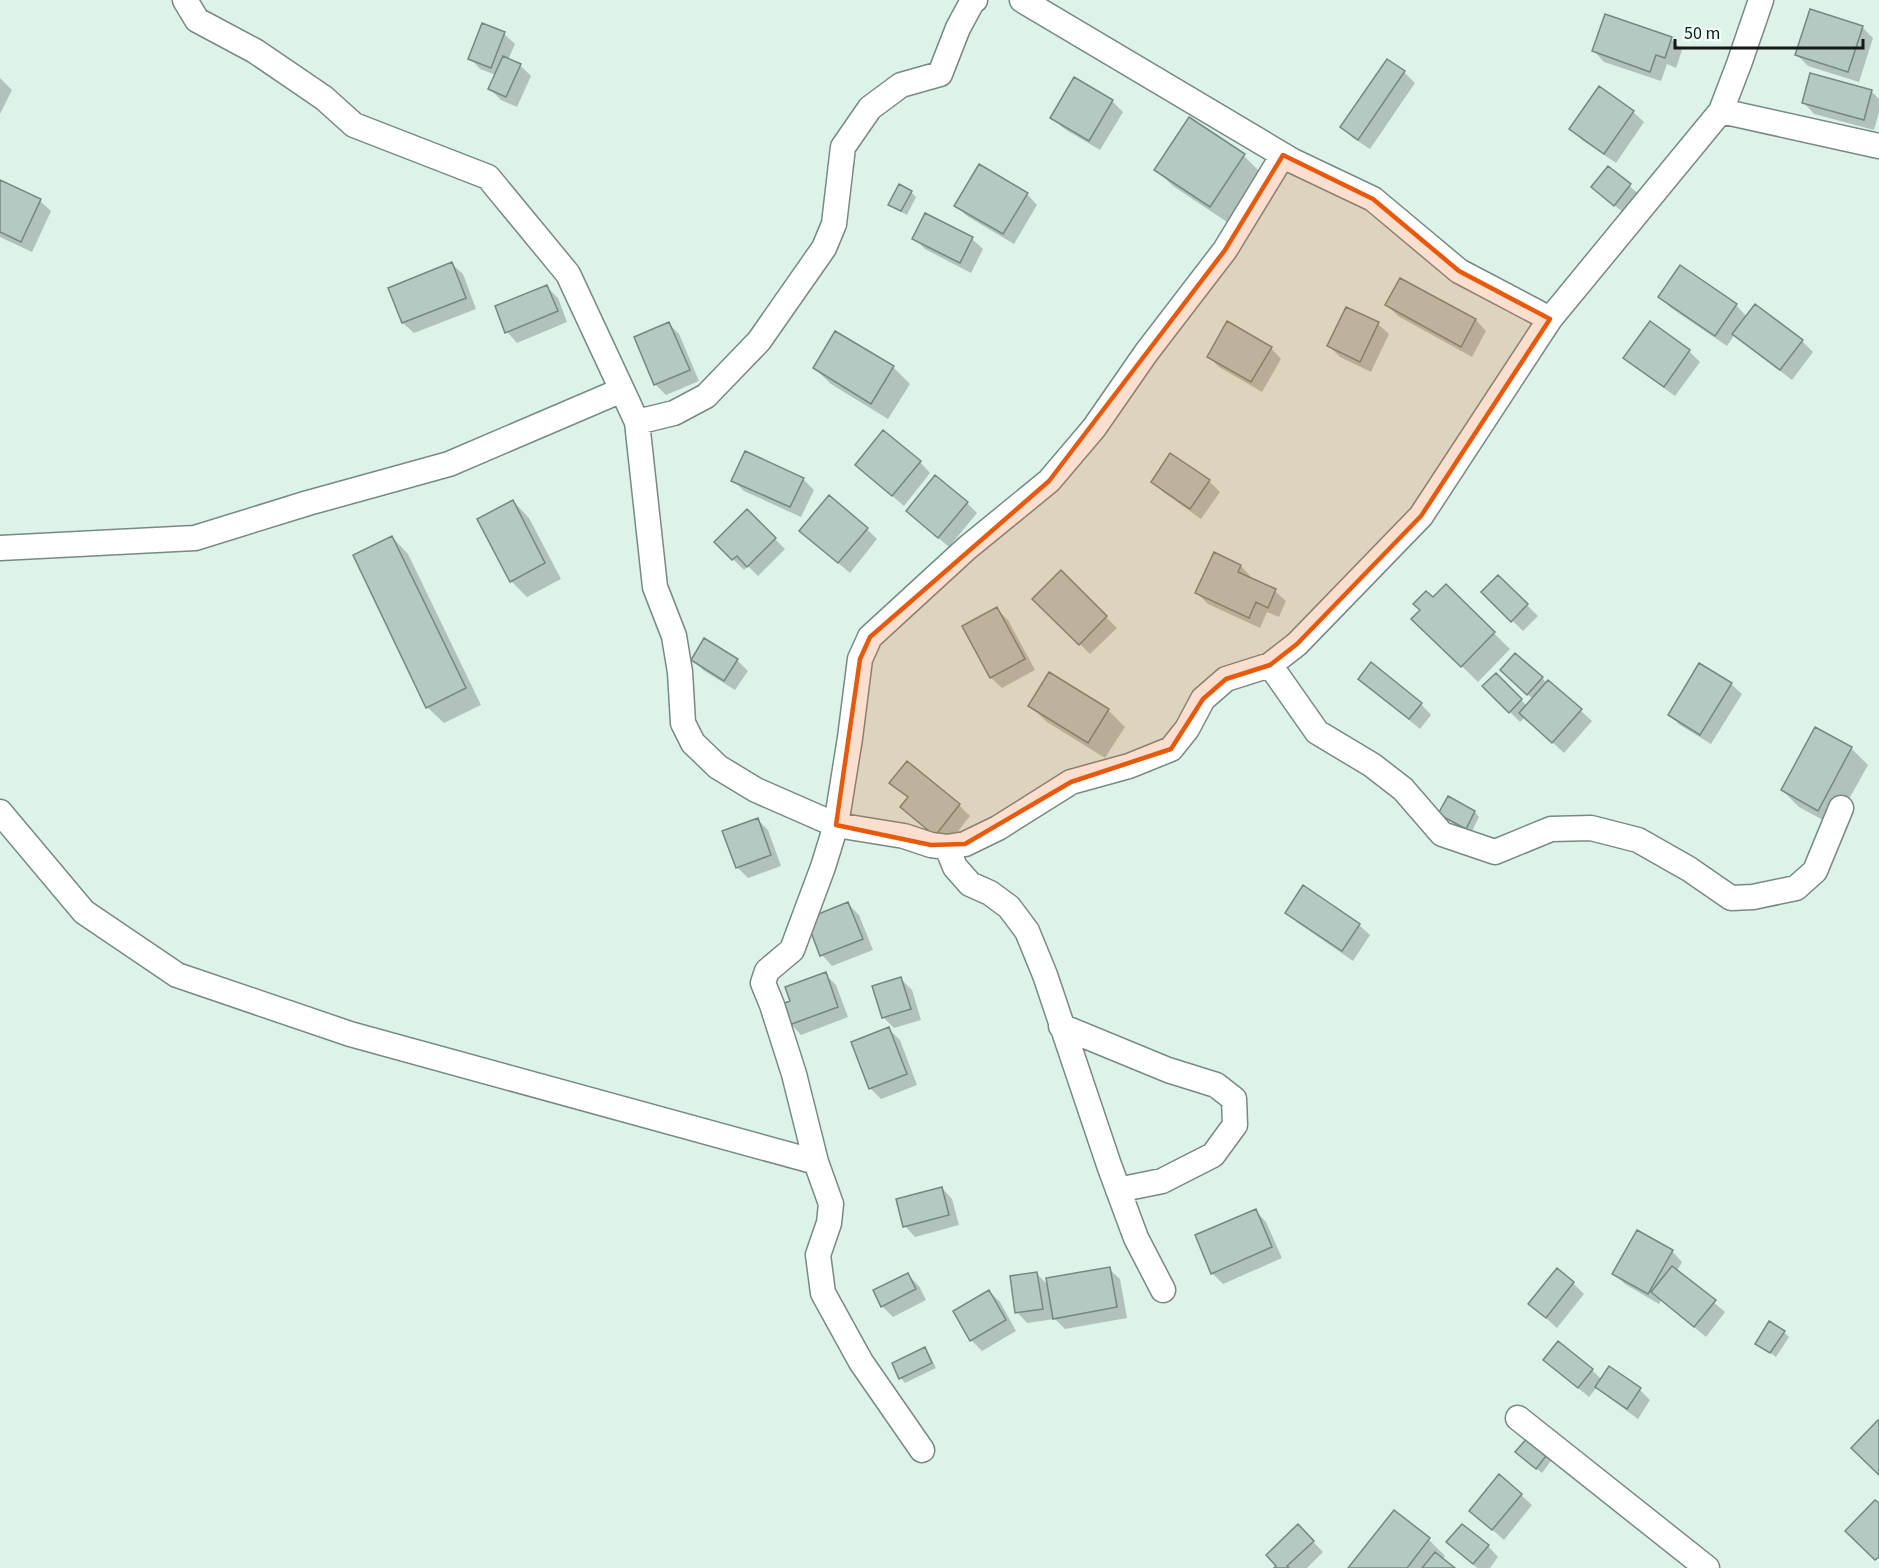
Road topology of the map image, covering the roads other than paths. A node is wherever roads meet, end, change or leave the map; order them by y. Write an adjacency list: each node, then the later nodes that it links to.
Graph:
1 (185, 0): 9 (street)
2 (975, 0): 10 (street)
3 (1022, 0): 7 (street)
4 (1761, 0): 5 (street)
5 (1721, 111): 6 (street); 8 (street)
6 (1879, 146)
7 (1283, 155): 8 (street); 15 (street)
8 (1550, 319): 12 (street)
9 (622, 390): 10 (street); 11 (street)
10 (637, 423): 15 (street)
11 (0, 548)
12 (1270, 664): 13 (street); 16 (street)
13 (1841, 808)
14 (0, 812): 18 (street)
15 (836, 825): 16 (street); 18 (street)
16 (947, 847): 17 (street)
17 (1061, 1026): 19 (street); 19 (street)
18 (816, 1162): 22 (street)
19 (1118, 1190): 20 (street)
20 (1163, 1290)
21 (1518, 1418): 23 (street)
22 (922, 1450)
23 (1707, 1568)

